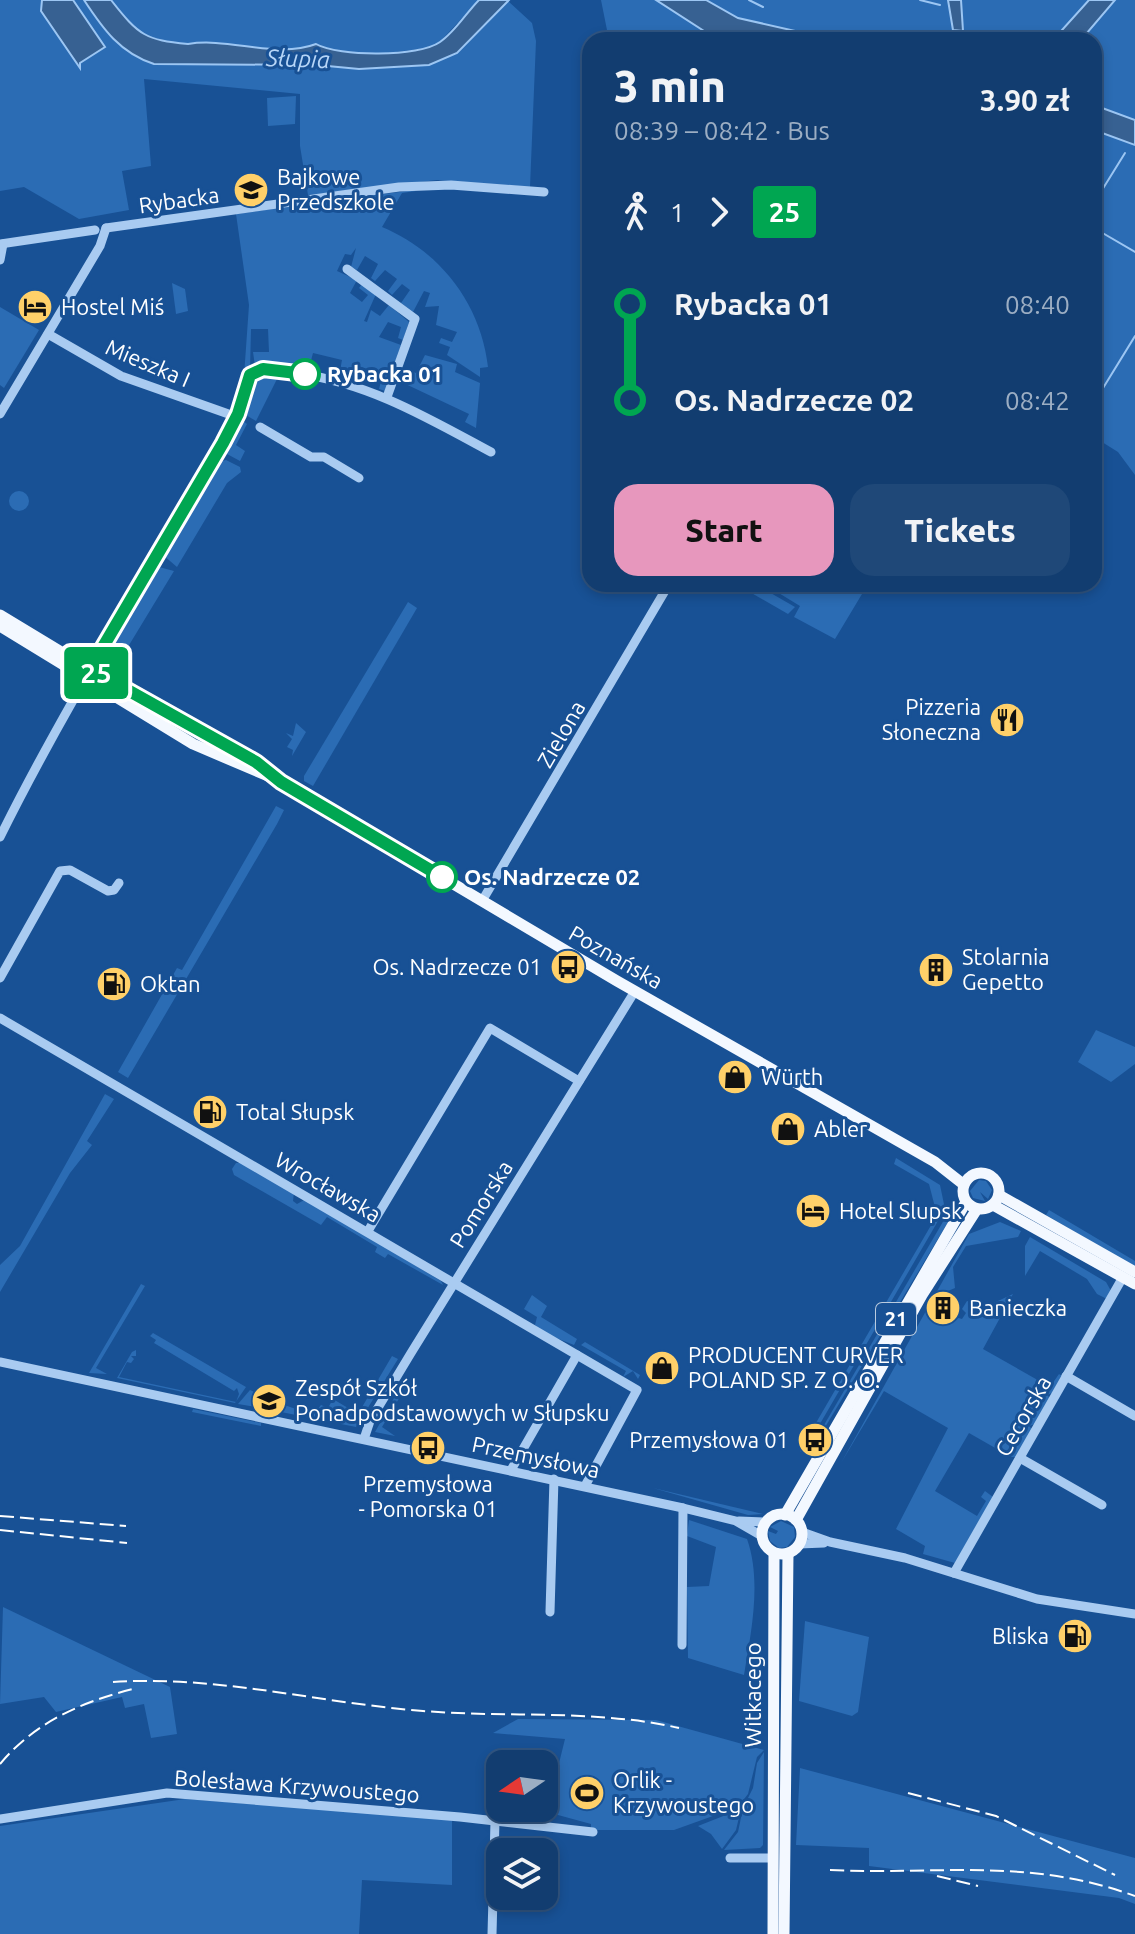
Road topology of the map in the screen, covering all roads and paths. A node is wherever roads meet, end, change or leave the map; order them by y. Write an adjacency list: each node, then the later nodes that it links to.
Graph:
1 (544, 192): 2 (street, Rybacka)
2 (101, 232): 3 (street, Rybacka); 6 (street)
3 (2, 244): 4 (street)
4 (0, 260)
5 (347, 269): 7 (street)
6 (48, 334): 8 (street); 9 (street, Mieszka I)
7 (387, 397): 9 (street); 11 (street)
8 (0, 414)
9 (237, 417): 16 (street)
10 (260, 427): 12 (street)
11 (491, 452)
12 (359, 478)
13 (664, 592): 19 (street, Zielona)
14 (0, 615): 16 (main road)
15 (0, 626): 16 (main road)
16 (87, 674): 17 (street); 19 (main road, Poznańska)
17 (0, 837)
18 (119, 883): 20 (street)
19 (482, 901): 21 (main road, Poznańska)
20 (0, 978)
21 (635, 991): 23 (street, Pomorska); 24 (main road, Poznańska)
22 (0, 1018): 30 (street, Wrocławska)
23 (579, 1081): 30 (street); 33 (street, Pomorska)
24 (935, 1162): 25 (main road, Poznańska); 26 (main road, Poznańska)
25 (973, 1174): 26 (main road); 27 (main road)
26 (963, 1184): 28 (main road)
27 (996, 1200): 29 (main road); 31 (main road); 32 (main road)
28 (966, 1202): 29 (main road); 46 (main road, 21)
29 (977, 1209): 46 (main road, 21)
30 (368, 1231): 33 (street, Wrocławska)
31 (1135, 1272)
32 (1123, 1277): 34 (main road); 37 (street, Cecorska)
33 (454, 1282): 35 (street, Wrocławska); 39 (street, Pomorska)
34 (1135, 1284)
35 (577, 1355): 41 (street); 43 (street, Wrocławska)
36 (0, 1362): 39 (street, Przemysłowa)
37 (1066, 1376): 38 (street); 40 (street, Cecorska)
38 (1135, 1416)
39 (364, 1439): 41 (street, Przemysłowa)
40 (1020, 1458): 44 (street); 53 (street, Cecorska)
41 (511, 1470): 42 (street, Przemysłowa)
42 (554, 1479): 43 (street, Przemysłowa); 54 (street)
43 (585, 1486): 45 (street, Przemysłowa)
44 (1102, 1505)
45 (683, 1508): 47 (street, Przemysłowa); 56 (street)
46 (791, 1517): 48 (main road); 50 (main road)
47 (736, 1521): 48 (street, Przemysłowa); 49 (street, Przemysłowa)
48 (766, 1522): 49 (main road)
49 (762, 1536): 51 (main road)
50 (800, 1538): 52 (main road); 53 (street)
51 (774, 1553): 52 (main road); 57 (main road, Witkacego)
52 (788, 1553): 57 (main road, Witkacego)
53 (954, 1573): 55 (street)
54 (550, 1612)
55 (1135, 1614)
56 (682, 1645)
57 (779, 1694): 58 (main road, Witkacego)
58 (779, 1762): 65 (main road, Witkacego); 68 (main road, Witkacego)
59 (0, 1819): 60 (street, Bolesława Krzywoustego)
60 (486, 1820)
61 (495, 1822): 66 (street)
62 (504, 1822): 63 (street, Bolesława Krzywoustego)
63 (593, 1832)
64 (730, 1858): 65 (street)
65 (773, 1858): 67 (main road, Witkacego)
66 (492, 1934)
67 (773, 1934)
68 (784, 1934)

